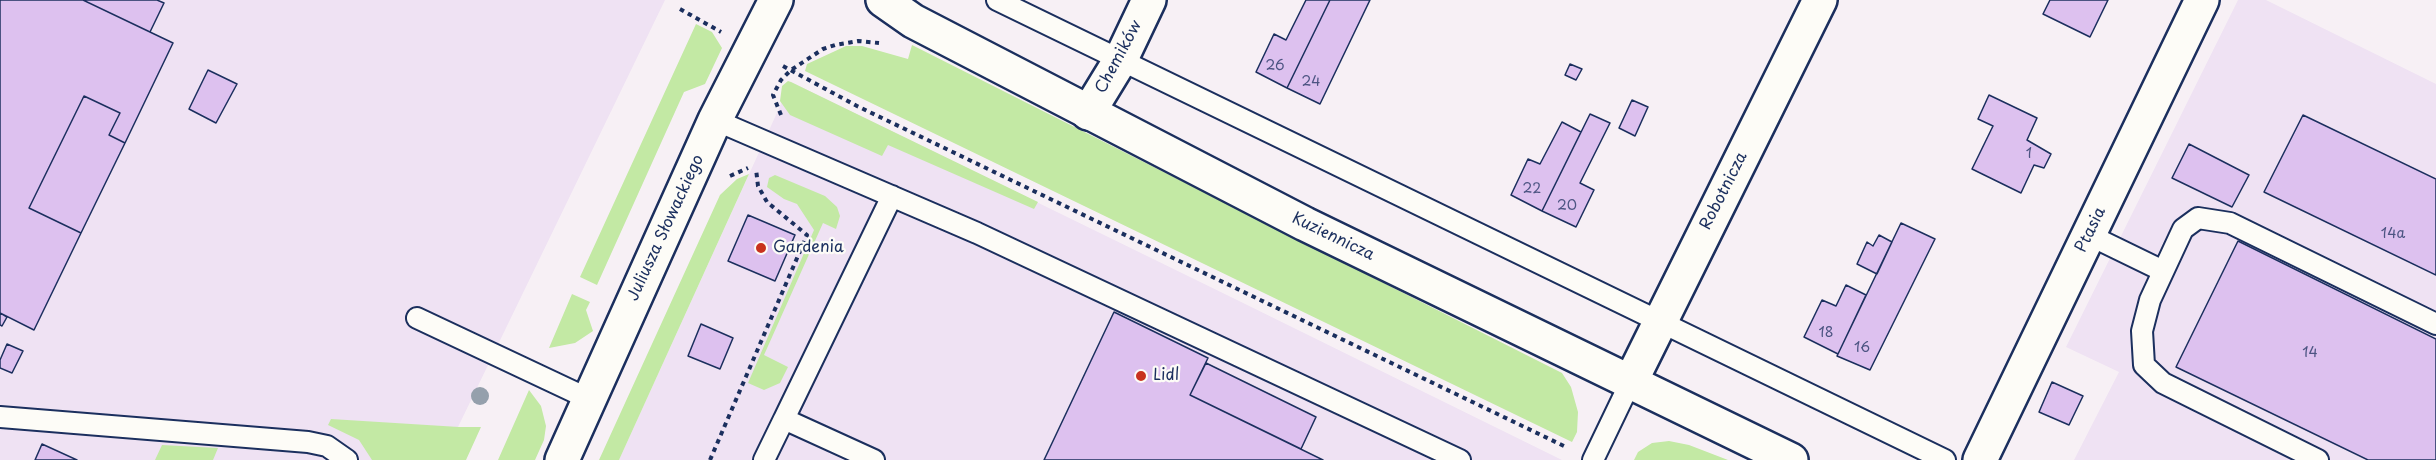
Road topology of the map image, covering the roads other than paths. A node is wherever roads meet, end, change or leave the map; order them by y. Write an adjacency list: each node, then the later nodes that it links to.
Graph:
1 (776, 0): 9 (street, Juliusza Słowackiego)
2 (883, 0): 8 (street, Kuziennicza)
3 (997, 0): 7 (lane)
4 (1149, 0): 7 (street, Chemików)
5 (1820, 0): 14 (street, Robotnicza)
6 (2202, 0): 11 (street, Ptasia)
7 (1120, 59): 8 (street, Chemików); 14 (lane)
8 (1088, 112): 16 (street, Kuziennicza)
9 (715, 120): 10 (lane); 17 (street, Juliusza Słowackiego)
10 (892, 196): 19 (lane); 24 (lane)
11 (2089, 235): 12 (lane); 28 (street, Ptasia)
12 (2163, 271): 15 (lane); 29 (lane)
13 (417, 318): 17 (lane)
14 (1659, 320): 16 (street, Robotnicza); 27 (lane)
15 (2436, 324)
16 (1630, 383): 25 (lane); 26 (street, Kuziennicza)
17 (589, 399): 21 (street, Juliusza Słowackiego)
18 (0, 417): 20 (lane)
19 (784, 419): 22 (lane); 23 (lane)
20 (347, 460)
21 (562, 460)
22 (764, 460)
23 (874, 460)
24 (1460, 460)
25 (1593, 460)
26 (1791, 460)
27 (1944, 460)
28 (1980, 460)
29 (2318, 460)

